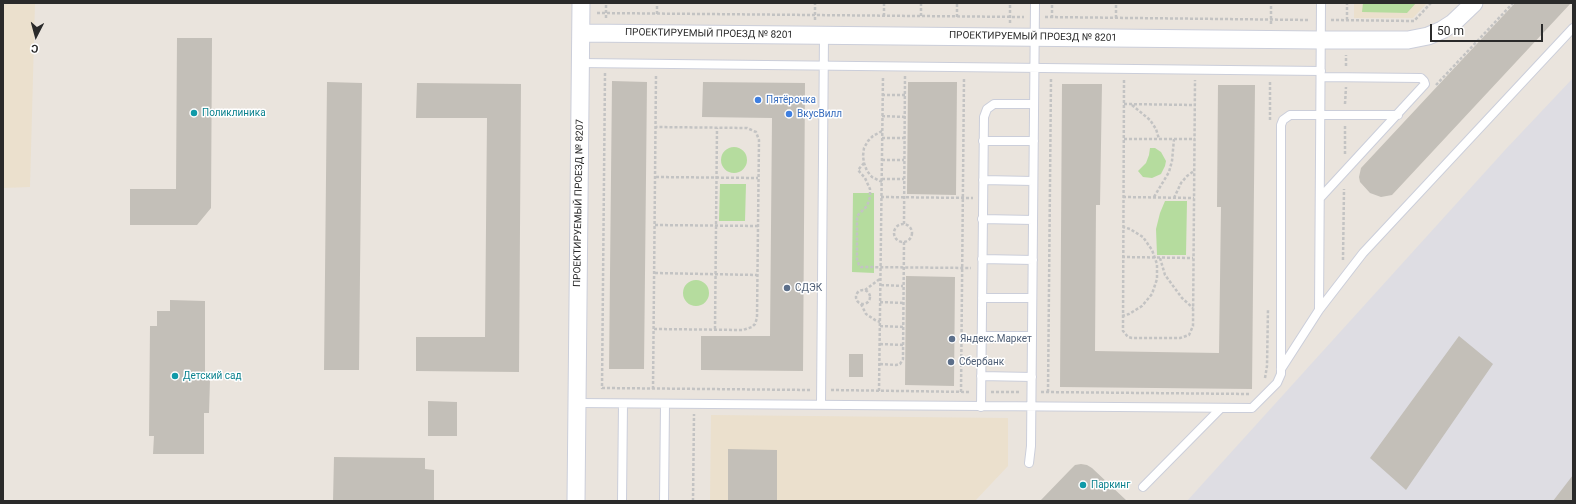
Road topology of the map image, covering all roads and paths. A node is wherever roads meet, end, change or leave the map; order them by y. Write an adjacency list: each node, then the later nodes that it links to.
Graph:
1 (606, 3): 14 (path)
2 (657, 3): 15 (path)
3 (884, 3): 16 (path)
4 (921, 3): 17 (path)
5 (958, 3): 18 (path)
6 (1035, 3): 19 (lane)
7 (1116, 3): 20 (path)
8 (1271, 3): 21 (path)
9 (1321, 3): 22 (lane)
10 (1347, 3): 23 (path)
11 (1431, 3): 23 (path)
12 (1474, 3): 31 (street, ПРОЕКТИРУЕМЫЙ ПРОЕЗД № 8201)
13 (581, 8): 14 (path); 25 (street, ПРОЕКТИРУЕМЫЙ ПРОЕЗД № 8207)
14 (606, 13): 15 (path); 26 (path)
15 (657, 14): 16 (path)
16 (884, 16): 17 (path)
17 (921, 16): 18 (path)
18 (957, 16): 19 (path)
19 (1035, 17): 20 (path); 28 (lane)
20 (1116, 18): 21 (path)
21 (1271, 20): 22 (path); 29 (path)
22 (1321, 20): 23 (path); 30 (lane)
23 (1347, 20): 31 (path)
24 (1573, 28): 111 (lane)
25 (581, 33): 26 (street, ПРОЕКТИРУЕМЫЙ ПРОЕЗД № 8201); 32 (street, ПРОЕКТИРУЕМЫЙ ПРОЕЗД № 8207)
26 (606, 33): 27 (street, ПРОЕКТИРУЕМЫЙ ПРОЕЗД № 8201)
27 (824, 35): 28 (street, ПРОЕКТИРУЕМЫЙ ПРОЕЗД № 8201); 34 (lane)
28 (1035, 37): 29 (street, ПРОЕКТИРУЕМЫЙ ПРОЕЗД № 8201); 38 (lane)
29 (1271, 40): 30 (street, ПРОЕКТИРУЕМЫЙ ПРОЕЗД № 8201)
30 (1321, 40): 31 (street, ПРОЕКТИРУЕМЫЙ ПРОЕЗД № 8201); 43 (lane)
31 (1346, 40): 44 (path)
32 (580, 63): 33 (lane); 146 (street, ПРОЕКТИРУЕМЫЙ ПРОЕЗД № 8207)
33 (605, 63): 34 (lane); 138 (path)
34 (824, 66): 35 (lane); 139 (lane)
35 (883, 66): 36 (lane); 46 (path)
36 (905, 66): 37 (lane); 47 (path)
37 (964, 67): 38 (lane); 84 (path)
38 (1034, 68): 39 (lane); 48 (lane)
39 (1051, 68): 40 (lane); 144 (path)
40 (1124, 69): 41 (lane); 49 (path)
41 (1195, 69): 42 (lane); 51 (path)
42 (1270, 70): 43 (lane); 57 (path)
43 (1321, 74): 44 (lane); 52 (lane)
44 (1346, 77): 53 (path); 54 (lane)
45 (656, 82): 58 (path)
46 (882, 94): 47 (path); 55 (path)
47 (905, 95): 56 (path)
48 (1034, 104): 67 (lane); 68 (lane)
49 (1124, 104): 50 (path); 63 (path)
50 (1132, 104): 51 (path); 64 (path)
51 (1195, 105): 66 (path)
52 (1320, 115): 53 (lane); 89 (lane); 134 (lane)
53 (1345, 115): 54 (lane); 73 (path)
54 (1398, 115): 73 (lane)
55 (882, 116): 56 (path); 60 (path)
56 (905, 117): 62 (path)
57 (1270, 126)
58 (656, 127): 59 (path); 74 (path)
59 (717, 128): 75 (path); 76 (path)
60 (882, 131): 61 (path); 71 (path)
61 (882, 138): 62 (path); 69 (path)
62 (905, 138): 70 (path)
63 (1124, 139): 64 (path); 83 (path)
64 (1159, 139): 65 (path)
65 (1174, 139): 66 (path); 86 (path)
66 (1195, 139): 72 (path)
67 (983, 141): 68 (lane); 78 (lane)
68 (1034, 142): 80 (lane)
69 (882, 160): 70 (path); 79 (path)
70 (904, 160): 77 (path)
71 (864, 164): 79 (path); 104 (path)
72 (1194, 171): 87 (path); 88 (path)
73 (1344, 172): 89 (lane); 111 (path)
74 (656, 178): 75 (path); 93 (path)
75 (717, 178): 76 (path); 94 (path)
76 (758, 178): 95 (path)
77 (904, 179): 79 (path); 82 (path)
78 (983, 180): 80 (lane); 85 (lane)
79 (882, 181): 81 (path)
80 (1033, 181): 91 (lane)
81 (881, 197): 82 (path); 104 (path)
82 (904, 197): 84 (path); 92 (path)
83 (1123, 197): 86 (path); 96 (path)
84 (963, 198): 85 (path); 106 (path)
85 (983, 198): 90 (lane)
86 (1154, 198): 87 (path)
87 (1174, 198): 88 (path)
88 (1194, 198): 101 (path)
89 (1320, 198): 122 (lane)
90 (982, 219): 91 (lane); 103 (lane)
91 (1033, 220): 102 (lane)
92 (904, 224): 97 (path); 97 (path)
93 (655, 225): 94 (path); 107 (path)
94 (716, 226): 95 (path); 108 (path)
95 (758, 226): 109 (path)
96 (1123, 227): 98 (path); 99 (path)
97 (904, 242): 105 (path)
98 (1122, 257): 99 (path); 123 (path)
99 (1155, 258): 100 (path); 123 (path)
100 (1160, 258): 101 (path); 121 (path)
101 (1193, 258): 121 (path)
102 (1033, 260): 103 (lane); 116 (lane)
103 (982, 264): 106 (path); 115 (lane)
104 (881, 267): 105 (path); 110 (path)
105 (903, 267): 106 (path); 113 (path)
106 (962, 268): 141 (path)
107 (655, 273): 108 (path); 127 (path)
108 (716, 274): 109 (path); 128 (path)
109 (757, 275): 128 (path)
110 (881, 278): 112 (path); 114 (path)
111 (1342, 279): 122 (lane)
112 (880, 286): 113 (path); 117 (path)
113 (903, 286): 119 (path)
114 (865, 290): 120 (path); 120 (path)
115 (982, 298): 116 (lane); 129 (lane)
116 (1032, 298): 130 (lane)
117 (880, 302): 119 (path); 124 (path)
118 (1268, 302): 137 (path)
119 (903, 303): 126 (path)
120 (861, 304): 124 (path)
121 (1193, 308): 123 (path)
122 (1319, 310): 134 (lane)
123 (1122, 316)
124 (880, 322): 125 (path)
125 (880, 326): 126 (path); 131 (path)
126 (903, 327): 132 (path)
127 (654, 329): 128 (path); 138 (path)
128 (715, 329)
129 (981, 336): 130 (lane); 135 (lane)
130 (1032, 336): 136 (lane)
131 (880, 344): 132 (path); 133 (path)
132 (903, 345): 133 (path)
133 (880, 364): 140 (path)
134 (1281, 370): 156 (lane)
135 (981, 376): 136 (lane); 142 (lane)
136 (1032, 377): 143 (lane)
137 (1264, 382)
138 (654, 389): 139 (path); 148 (path)
139 (821, 390): 140 (path); 151 (lane)
140 (880, 391): 141 (path); 152 (path)
141 (961, 392): 142 (path); 153 (path)
142 (981, 392): 143 (path); 154 (lane)
143 (1031, 392): 144 (path); 155 (lane)
144 (1048, 392): 145 (path)
145 (1253, 394)
146 (577, 403): 147 (lane); 159 (street, ПРОЕКТИРУЕМЫЙ ПРОЕЗД № 8207)
147 (623, 404): 148 (lane); 160 (lane)
148 (653, 404): 149 (lane)
149 (665, 404): 150 (lane); 161 (lane)
150 (694, 404): 151 (lane); 162 (path)
151 (821, 405): 152 (lane)
152 (880, 406): 153 (lane)
153 (961, 406): 154 (lane)
154 (981, 407): 155 (lane)
155 (1031, 407): 156 (lane); 157 (lane)
156 (1220, 409): 158 (lane)
157 (1029, 463)
158 (1143, 487)
159 (576, 501)
160 (622, 501)
161 (664, 501)
162 (693, 501)

